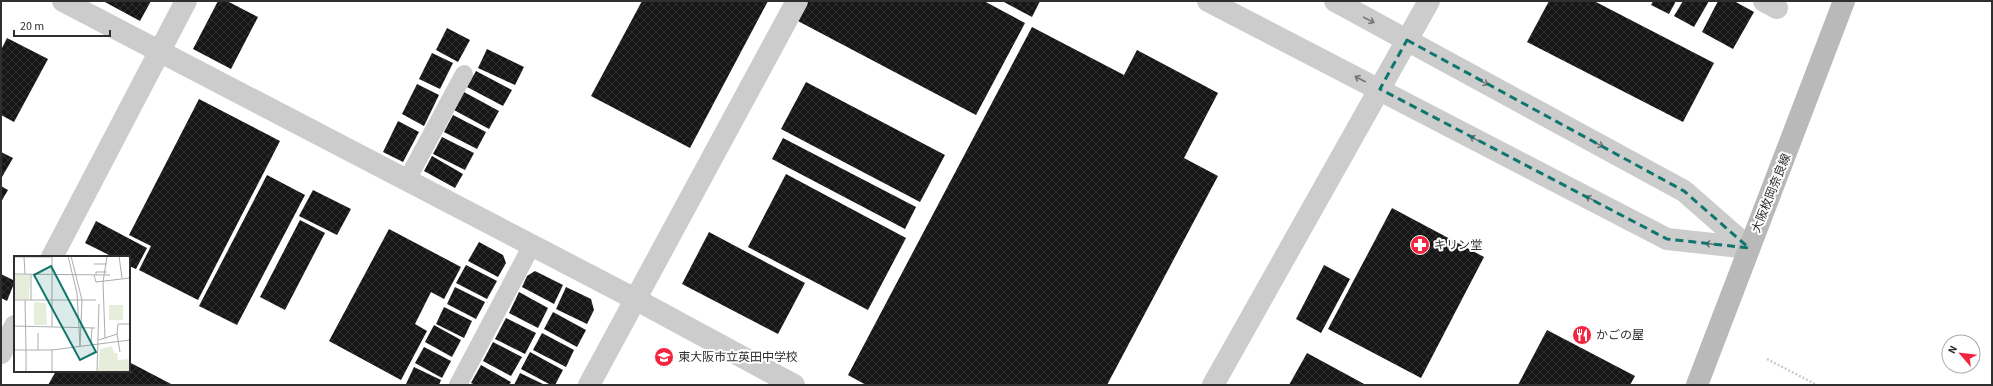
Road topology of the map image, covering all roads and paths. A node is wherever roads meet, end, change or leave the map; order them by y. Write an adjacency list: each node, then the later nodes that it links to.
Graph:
1 (63, 1): 9 (street)
2 (186, 1): 9 (street)
3 (797, 1): 16 (street)
4 (1208, 1): 11 (street, one-way to 4)
5 (1335, 1): 8 (street, one-way to 8)
6 (1429, 1): 8 (street)
7 (1844, 1): 14 (main road, 大阪枚岡奈良線)
8 (1407, 40): 11 (street); 14 (street, one-way to 14)
9 (160, 51): 12 (street); 15 (street)
10 (464, 74): 12 (lane)
11 (1380, 89): 14 (street, one-way to 11); 21 (street)
12 (407, 180): 13 (street)
13 (532, 245): 16 (street); 18 (lane)
14 (1749, 248): 22 (main road, 大阪枚岡奈良線)
15 (53, 256)
16 (635, 299): 19 (street); 20 (street)
17 (1767, 359): 23 (path)
18 (458, 385)
19 (589, 385)
20 (794, 385)
21 (1213, 385)
22 (1697, 385)
23 (1817, 385)

